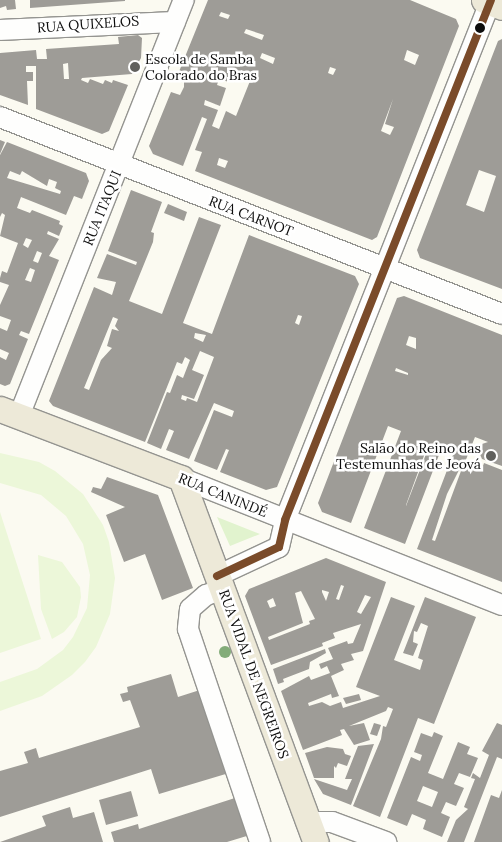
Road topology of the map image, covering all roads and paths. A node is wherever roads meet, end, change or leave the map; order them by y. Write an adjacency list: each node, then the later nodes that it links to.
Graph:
1 (184, 0): 3 (street, RUA ITAQUI)
2 (492, 2): 7 (street)
3 (176, 22): 4 (street, RUA QUIXELOS); 6 (street, RUA ITAQUI)
4 (0, 30)
5 (0, 116): 6 (street, RUA CARNOT)
6 (119, 165): 7 (street, RUA CARNOT); 9 (street, RUA ITAQUI)
7 (384, 269): 8 (street, RUA CARNOT); 11 (street)
8 (502, 314)
9 (10, 412): 10 (main road, RUA CANINDÉ)
10 (181, 478): 11 (street, RUA CANINDÉ); 12 (main road, RUA VIDAL DE NEGREIROS)
11 (285, 520): 12 (street); 13 (street, RUA CANINDÉ)
12 (220, 583): 14 (main road, RUA VIDAL DE NEGREIROS); 15 (street)
13 (502, 606)
14 (312, 832): 16 (street)
15 (260, 842)
16 (386, 842)

